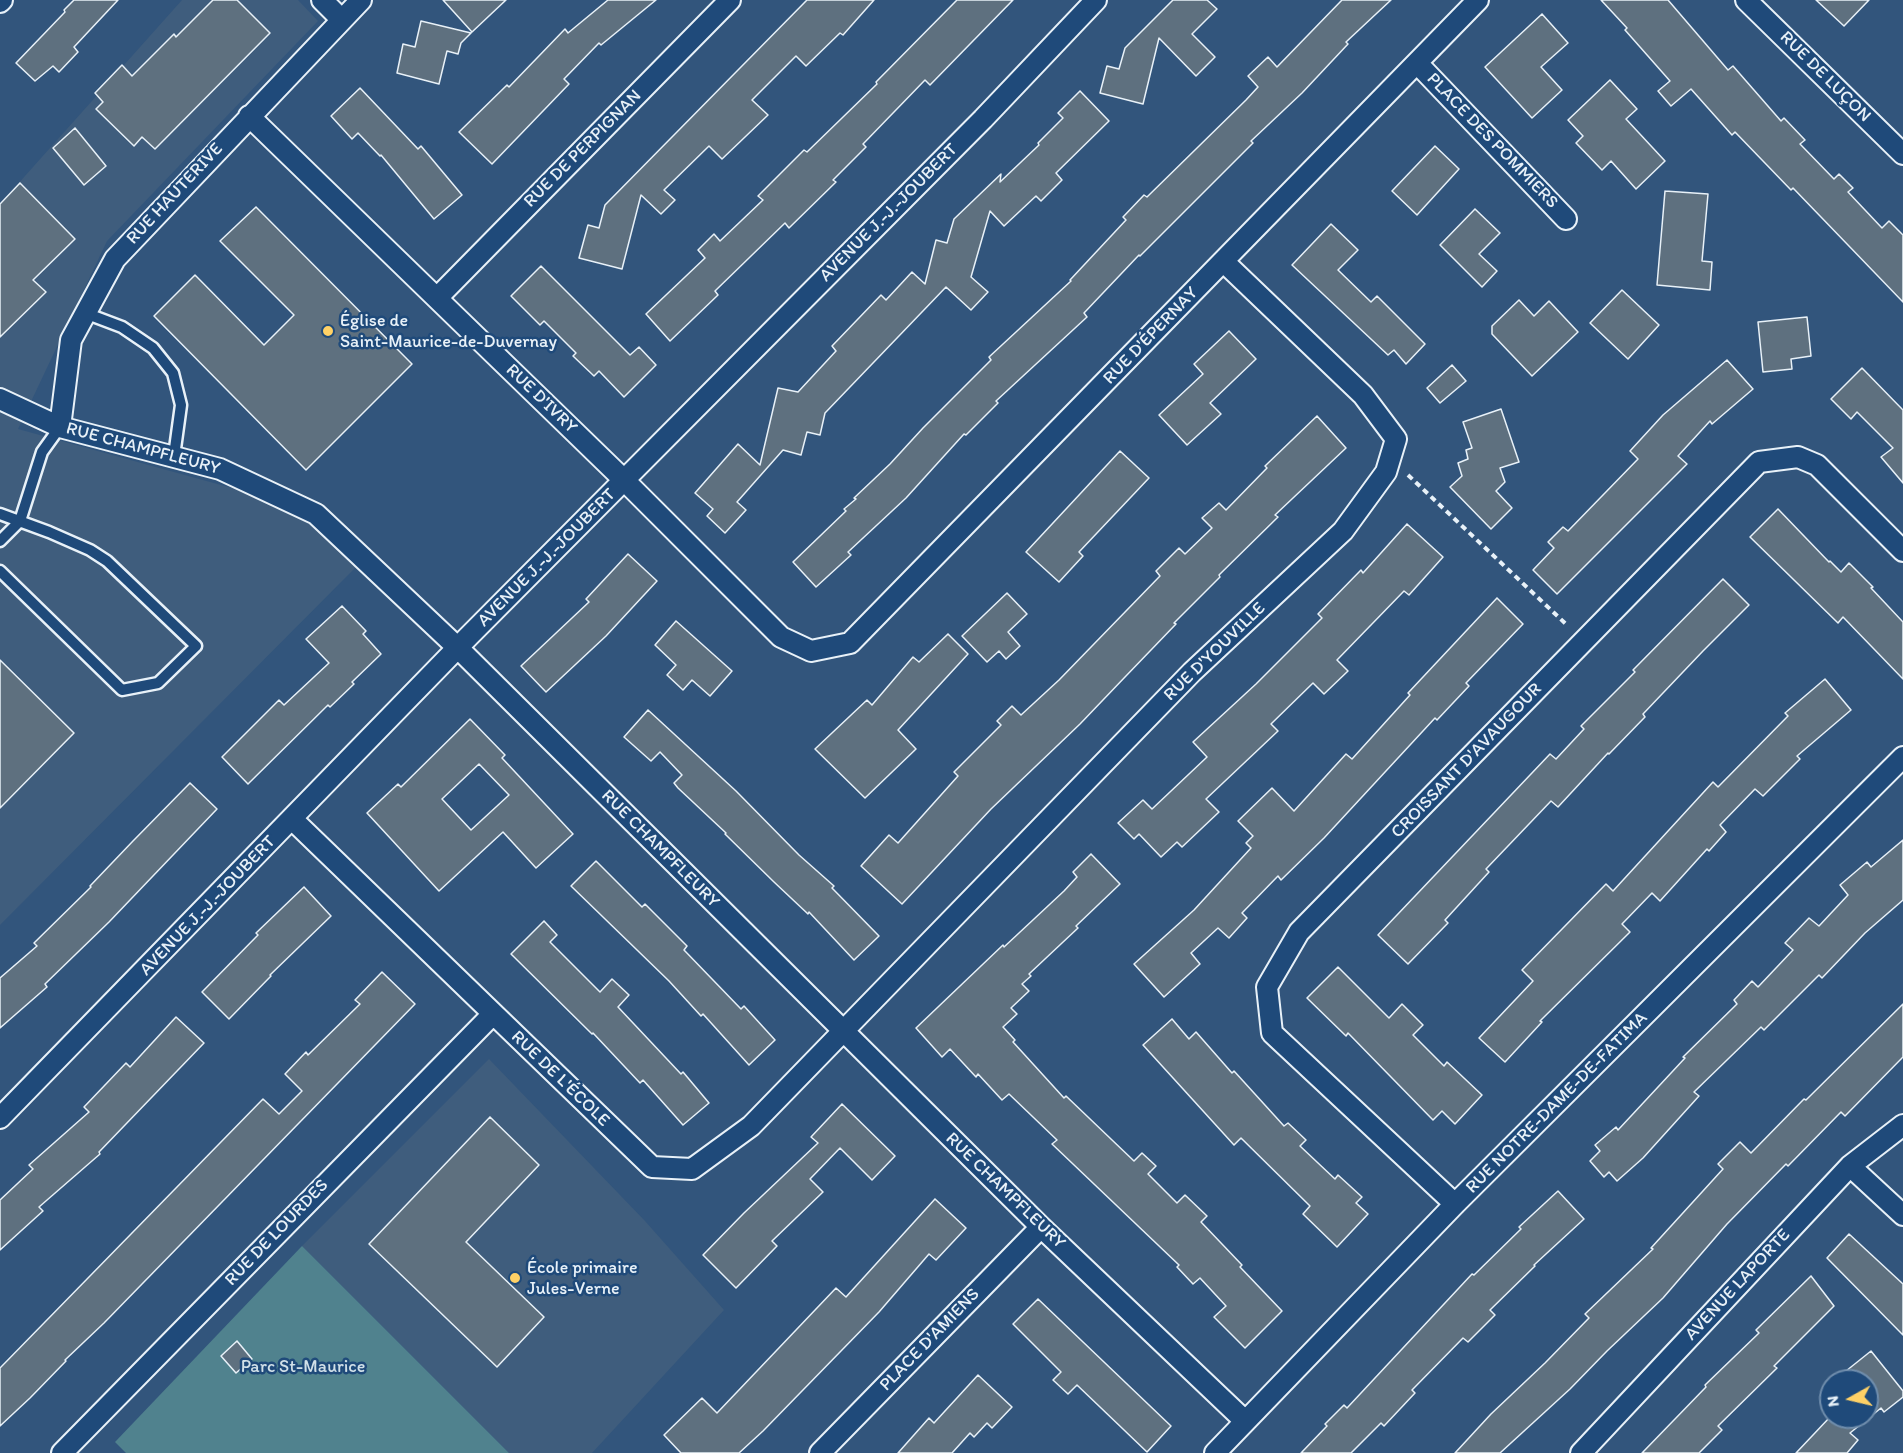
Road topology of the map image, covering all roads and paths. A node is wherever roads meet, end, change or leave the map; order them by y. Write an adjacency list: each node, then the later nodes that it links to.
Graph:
1 (322, 0): 7 (street)
2 (361, 0): 7 (street, RUE HAUTERIVE)
3 (730, 0): 13 (street, RUE DE PERPIGNAN)
4 (1096, 0): 19 (street, AVENUE J.-J.-JOUBERT)
5 (1478, 0): 8 (street, RUE D'ÉPERNAY)
6 (1746, 0): 10 (street, RUE DE LUÇON)
7 (342, 20): 9 (street, RUE HAUTERIVE)
8 (1417, 63): 11 (street, PLACE DES POMMIERS); 12 (street, RUE D'ÉPERNAY)
9 (249, 116): 13 (street, RUE D'IVRY); 14 (street, RUE HAUTERIVE)
10 (1903, 154)
11 (1566, 219)
12 (1224, 262): 18 (street, RUE D'YOUVILLE); 27 (street, RUE D'ÉPERNAY)
13 (437, 298): 19 (street, RUE D'IVRY)
14 (86, 313): 16 (street, RUE HAUTERIVE); 17 (lane)
15 (0, 399): 16 (street, RUE CHAMPFLEURY)
16 (60, 427): 17 (street, RUE CHAMPFLEURY); 21 (lane)
17 (174, 456): 26 (street, RUE CHAMPFLEURY)
18 (1386, 472): 25 (path); 31 (street, RUE D'YOUVILLE)
19 (624, 480): 26 (street, AVENUE J.-J.-JOUBERT); 27 (street, RUE D'IVRY)
20 (0, 514): 21 (lane)
21 (20, 521): 22 (lane); 24 (lane)
22 (0, 541)
23 (1903, 551): 25 (street, CROISSANT D'AVAUGOUR)
24 (0, 572)
25 (1583, 642): 35 (street, CROISSANT D'AVAUGOUR)
26 (458, 648): 29 (street, AVENUE J.-J.-JOUBERT); 31 (street, RUE CHAMPFLEURY)
27 (811, 651)
28 (1903, 757): 35 (street, RUE NOTRE-DAME-DE-FATIMA)
29 (292, 819): 30 (street, RUE DE L'ÉCOLE); 32 (street, AVENUE J.-J.-JOUBERT)
30 (493, 1014): 31 (street, RUE DE L'ÉCOLE); 39 (street, RUE DE LOURDES)
31 (844, 1032): 37 (street, RUE CHAMPFLEURY)
32 (0, 1118)
33 (1903, 1125): 34 (street, AVENUE LAPORTE)
34 (1850, 1166): 36 (street); 42 (street, AVENUE LAPORTE)
35 (1455, 1204): 38 (street, RUE NOTRE-DAME-DE-FATIMA)
36 (1903, 1215)
37 (1041, 1227): 38 (street, RUE CHAMPFLEURY); 40 (street, PLACE D'AMIENS)
38 (1245, 1421): 41 (street, RUE NOTRE-DAME-DE-FATIMA)
39 (62, 1453)
40 (820, 1453)
41 (1215, 1453)
42 (1581, 1453)

